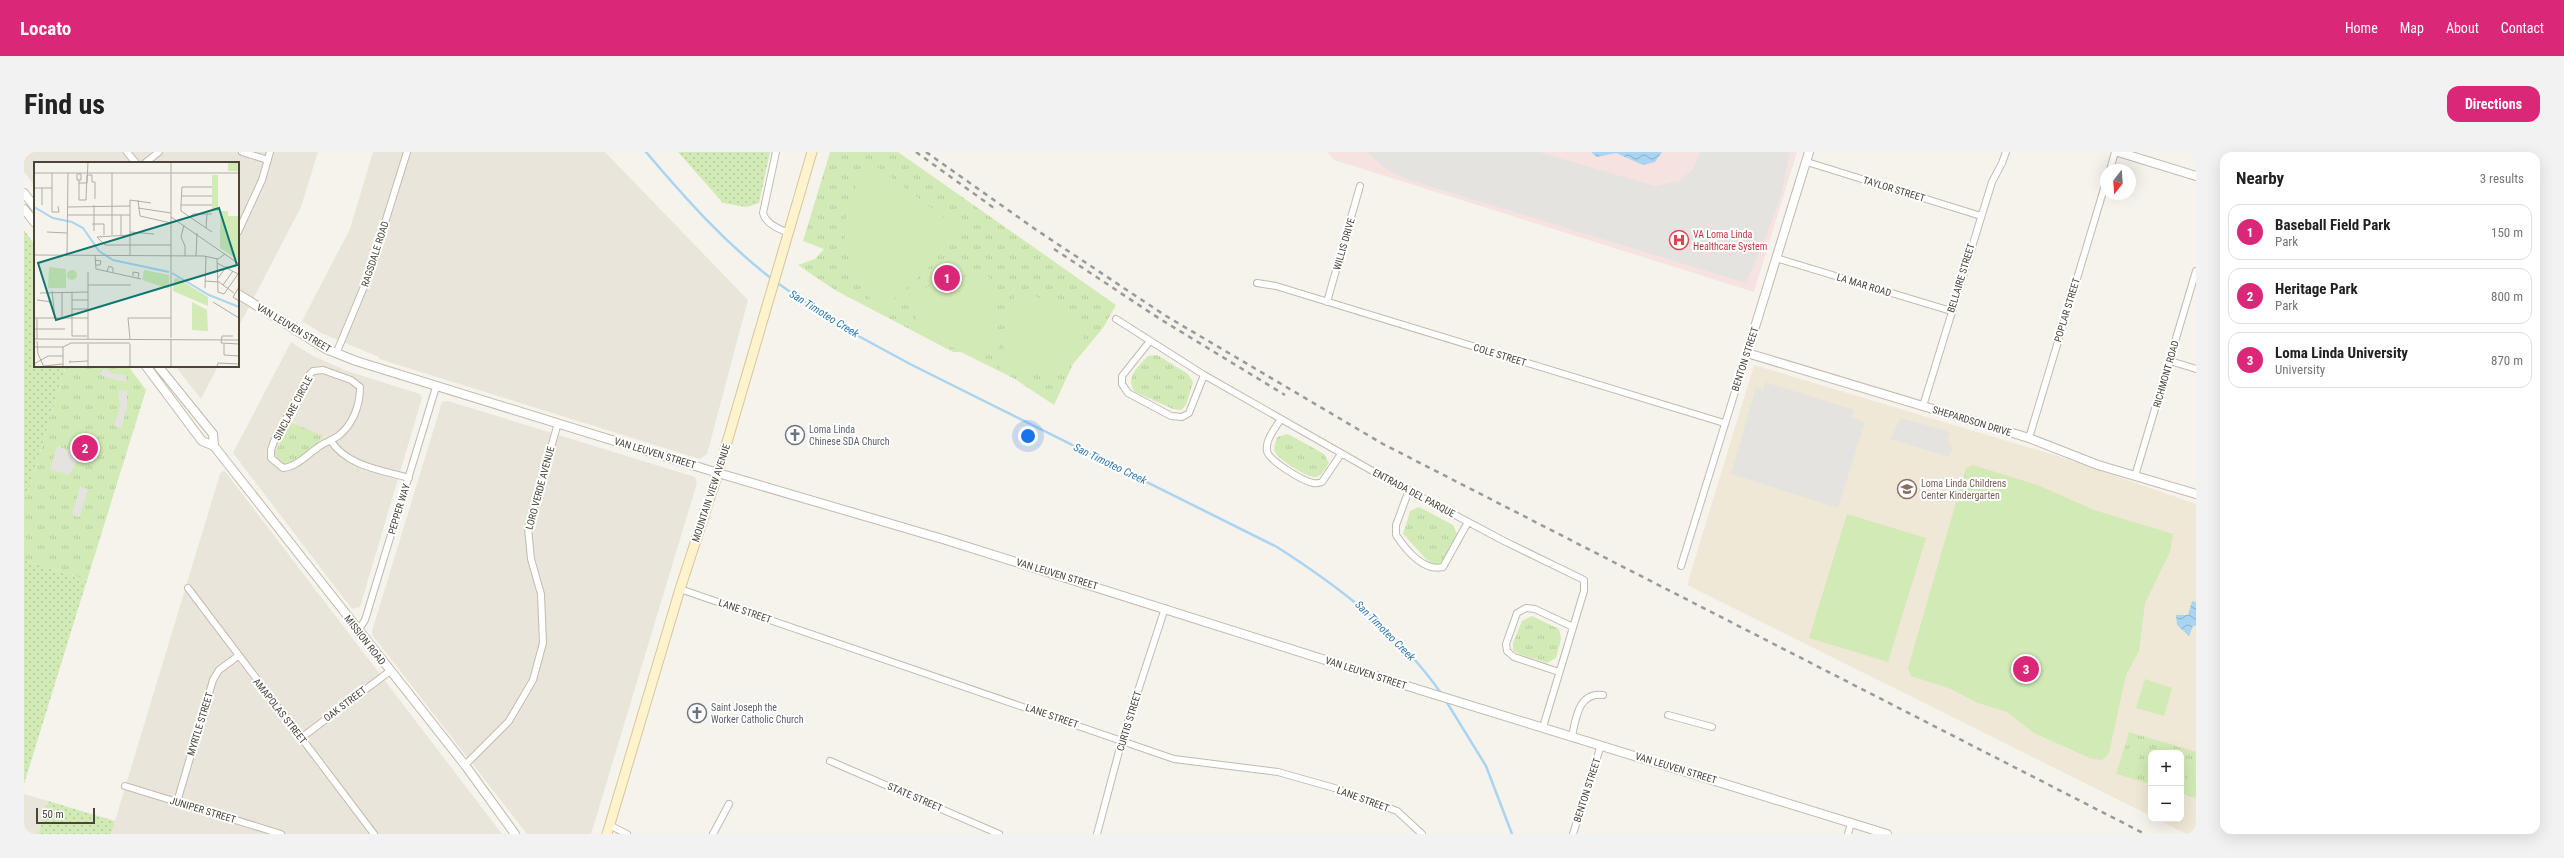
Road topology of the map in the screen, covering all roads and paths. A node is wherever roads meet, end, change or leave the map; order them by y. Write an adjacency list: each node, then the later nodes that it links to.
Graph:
1 (127, 152): 13 (street)
2 (159, 152): 14 (street)
3 (242, 152): 12 (street)
4 (270, 152): 12 (street)
5 (407, 152): 36 (street, RAGSDALE ROAD)
6 (776, 152): 26 (street)
7 (812, 152): 26 (main road, MOUNTAIN VIEW AVENUE)
8 (1810, 152): 15 (street, BENTON STREET)
9 (2006, 152): 23 (street, BELLAIRE STREET)
10 (2115, 152): 16 (street)
11 (2118, 152): 17 (street)
12 (268, 160): 25 (street)
13 (135, 162)
14 (146, 162)
15 (1806, 162): 23 (street, TAYLOR STREET); 27 (street, BENTON STREET)
16 (2112, 164)
17 (2196, 176)
18 (1360, 186): 31 (street, WILLIS DRIVE)
19 (24, 193): 21 (street)
20 (2101, 200): 47 (street, POPLAR STREET)
21 (34, 206)
22 (24, 209): 24 (street)
23 (1981, 216): 32 (street, BELLAIRE STREET)
24 (34, 222)
25 (239, 230)
26 (789, 233): 51 (main road, MOUNTAIN VIEW AVENUE)
27 (1776, 258): 32 (street, LA MAR ROAD); 35 (street, BENTON STREET)
28 (2196, 271): 37 (street, RICHMONT ROAD)
29 (1257, 283): 31 (street, COLE STREET)
30 (239, 295): 36 (street, VAN LEUVEN STREET)
31 (1328, 302): 46 (street, COLE STREET)
32 (1951, 311): 43 (street, BELLAIRE STREET)
33 (1116, 319): 34 (street, ENTRADA DEL PARQUE)
34 (1150, 341): 41 (street, ENTRADA DEL PARQUE); 41 (street)
35 (1747, 353): 43 (street, SHEPARDSON DRIVE); 46 (street, BENTON STREET)
36 (336, 354): 42 (street, VAN LEUVEN STREET)
37 (2170, 361): 40 (street); 52 (street, RICHMONT ROAD)
38 (147, 367): 49 (street, MISSION ROAD)
39 (159, 367): 49 (street, MISSION ROAD)
40 (2196, 368)
41 (1204, 374): 44 (street, ENTRADA DEL PARQUE)
42 (436, 387): 45 (street, VAN LEUVEN STREET); 53 (street, PEPPER WAY)
43 (1923, 406): 47 (street, SHEPARDSON DRIVE)
44 (1280, 420): 50 (street, ENTRADA DEL PARQUE); 50 (street)
45 (558, 423): 51 (street, VAN LEUVEN STREET); 75 (street, LORO VERDE AVENUE)
46 (1724, 423): 57 (street, BENTON STREET)
47 (2029, 438): 52 (street, SHEPARDSON DRIVE)
48 (331, 441): 48 (street, SINCLARE CIRCLE); 53 (street)
49 (214, 446): 62 (street, MISSION ROAD)
50 (1340, 454): 54 (street, ENTRADA DEL PARQUE)
51 (718, 473): 59 (main road, MOUNTAIN VIEW AVENUE); 60 (street, VAN LEUVEN STREET)
52 (2136, 476): 55 (street, SHEPARDSON DRIVE)
53 (409, 478): 62 (street, PEPPER WAY)
54 (1409, 490): 56 (street, ENTRADA DEL PARQUE); 56 (street)
55 (2196, 494)
56 (1468, 522): 61 (street, ENTRADA DEL PARQUE)
57 (1680, 566)
58 (188, 588): 63 (street, AMAPOLAS STREET)
59 (680, 589): 72 (street, LANE STREET); 80 (main road, MOUNTAIN VIEW AVENUE)
60 (1165, 608): 68 (street, VAN LEUVEN STREET); 72 (street, CURTIS STREET)
61 (1573, 627): 65 (street, ENTRADA DEL PARQUE); 65 (street)
62 (358, 630): 64 (street, MISSION ROAD)
63 (238, 656): 71 (street, AMAPOLAS STREET); 77 (street, MYRTLE STREET)
64 (390, 671): 71 (street, OAK STREET); 75 (street, MISSION ROAD)
65 (1559, 672): 68 (street, ENTRADA DEL PARQUE)
66 (1603, 695): 70 (street)
67 (1668, 715): 69 (street)
68 (1543, 727): 70 (street, VAN LEUVEN STREET)
69 (1712, 727)
70 (1572, 736): 73 (street, VAN LEUVEN STREET)
71 (301, 738): 82 (street, AMAPOLAS STREET)
72 (1122, 740): 88 (street, CURTIS STREET); 89 (street, LANE STREET)
73 (1602, 745): 79 (street, VAN LEUVEN STREET); 90 (street, BENTON STREET)
74 (830, 761): 87 (street, STATE STREET)
75 (465, 765): 83 (street, MISSION ROAD)
76 (125, 786): 77 (street, JUNIPER STREET)
77 (177, 802): 81 (street, JUNIPER STREET)
78 (729, 804): 86 (street)
79 (1851, 823): 91 (street); 92 (street, VAN LEUVEN STREET)
80 (609, 825): 84 (main road, MOUNTAIN VIEW AVENUE); 85 (street)
81 (281, 834)
82 (373, 834)
83 (516, 834)
84 (606, 834)
85 (627, 834)
86 (713, 834)
87 (999, 834)
88 (1097, 834)
89 (1422, 834)
90 (1573, 834)
91 (1848, 834)
92 (1887, 834)

